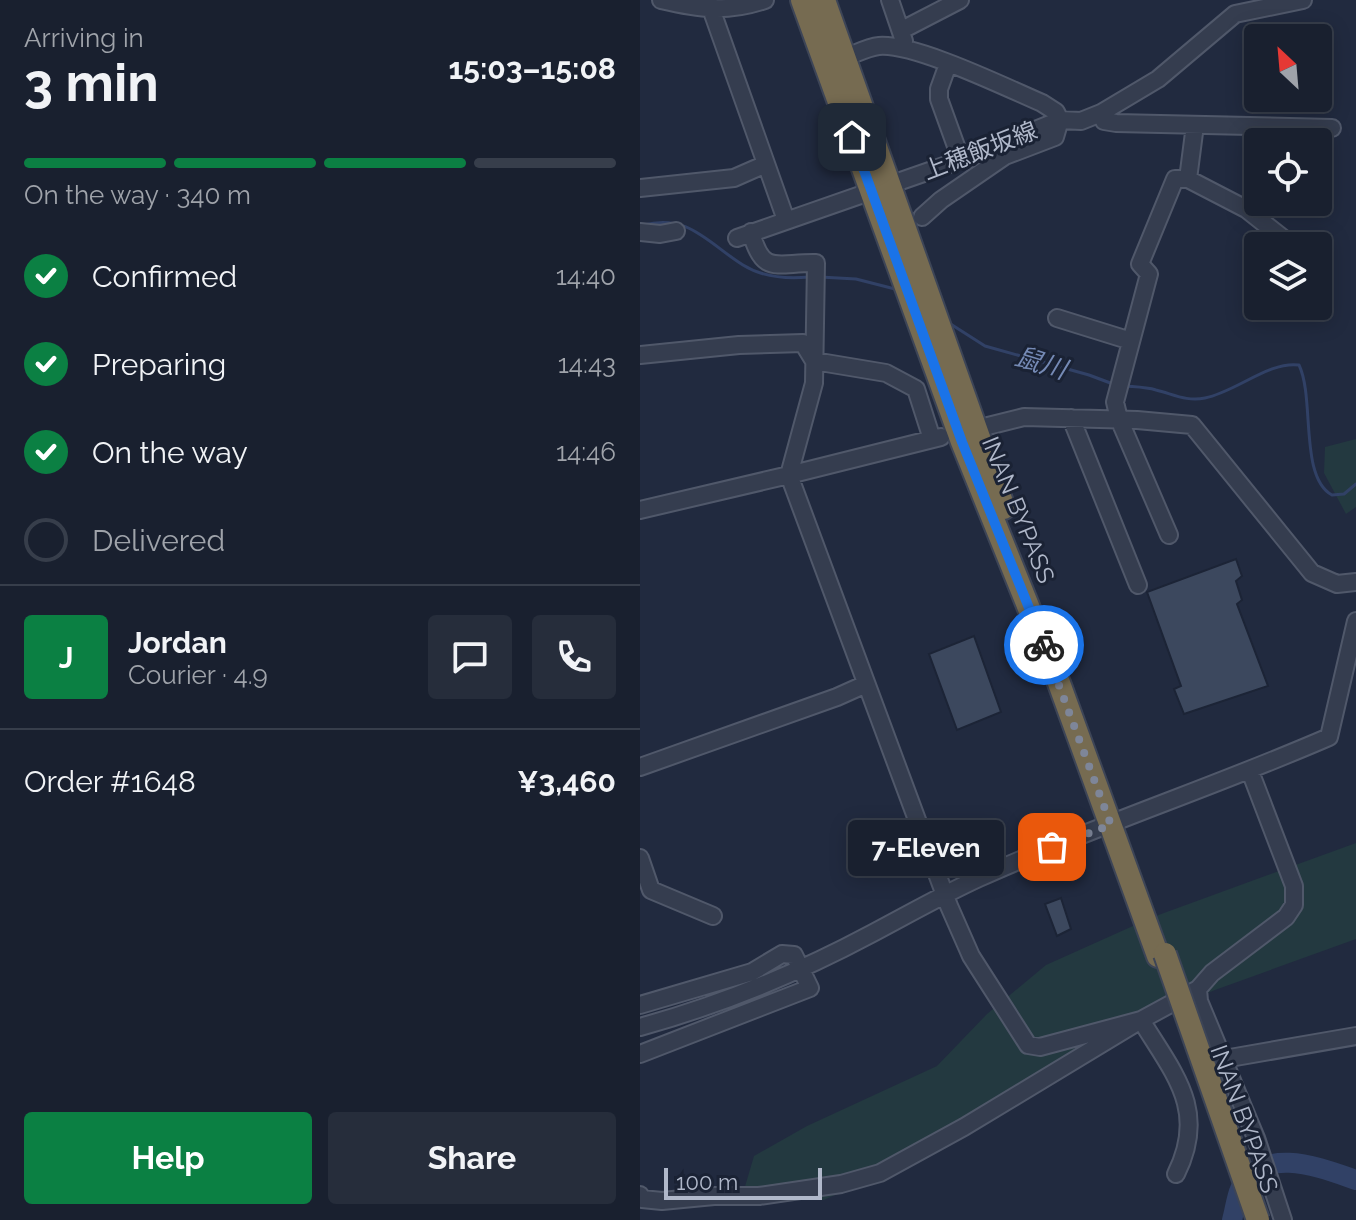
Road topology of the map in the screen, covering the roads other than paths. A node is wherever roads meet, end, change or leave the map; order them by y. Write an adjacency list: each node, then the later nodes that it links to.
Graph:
1 (661, 0): 8 (street)
2 (765, 0): 8 (street)
3 (802, 0): 22 (highway, INAN BYPASS)
4 (824, 0): 12 (highway, INAN BYPASS)
5 (890, 0): 10 (street)
6 (960, 0): 10 (street)
7 (1303, 0): 9 (street)
8 (709, 5): 19 (street)
9 (1237, 7): 14 (street, 上穂飯坂線)
10 (902, 30): 11 (street)
11 (903, 50): 12 (street); 13 (street)
12 (844, 58): 22 (highway, INAN BYPASS)
13 (948, 64): 15 (street); 18 (street)
14 (1101, 113): 15 (street, 上穂飯坂線); 16 (street)
15 (1060, 120): 18 (street, 上穂飯坂線); 23 (street)
16 (1195, 125): 17 (street); 20 (street)
17 (1332, 128)
18 (961, 160): 22 (street, 上穂飯坂線)
19 (766, 164): 21 (street); 24 (street)
20 (1188, 179): 27 (street); 29 (street)
21 (640, 188)
22 (880, 189): 24 (street, 上穂飯坂線); 44 (highway, INAN BYPASS)
23 (922, 217)
24 (786, 220): 31 (street, 上穂飯坂線)
25 (676, 231): 26 (street)
26 (640, 232)
27 (1275, 232)
28 (1057, 318): 29 (street)
29 (1131, 341): 33 (street)
30 (640, 355): 31 (street)
31 (814, 361): 35 (street); 35 (street)
32 (1071, 418): 33 (street); 34 (street); 39 (street)
33 (1119, 419): 37 (street); 38 (street)
34 (988, 426)
35 (789, 475): 36 (street); 41 (street)
36 (640, 510)
37 (1169, 535)
38 (1356, 582)
39 (1138, 585)
40 (1356, 621): 43 (street)
41 (866, 684): 42 (street); 46 (street)
42 (640, 767)
43 (1250, 771): 44 (street); 49 (street)
44 (1115, 823): 46 (street); 58 (highway, INAN BYPASS, bridge)
45 (640, 858): 47 (street)
46 (945, 894): 48 (street); 51 (street)
47 (713, 916)
48 (801, 969): 50 (street); 52 (street); 54 (street)
49 (1198, 989): 51 (street); 55 (street)
50 (640, 1005)
51 (1141, 1020): 56 (street); 57 (street)
52 (640, 1027)
53 (1356, 1036): 55 (street)
54 (640, 1054)
55 (1224, 1059): 59 (street)
56 (1176, 1174)
57 (640, 1195)
58 (1255, 1220)
59 (1283, 1220)

